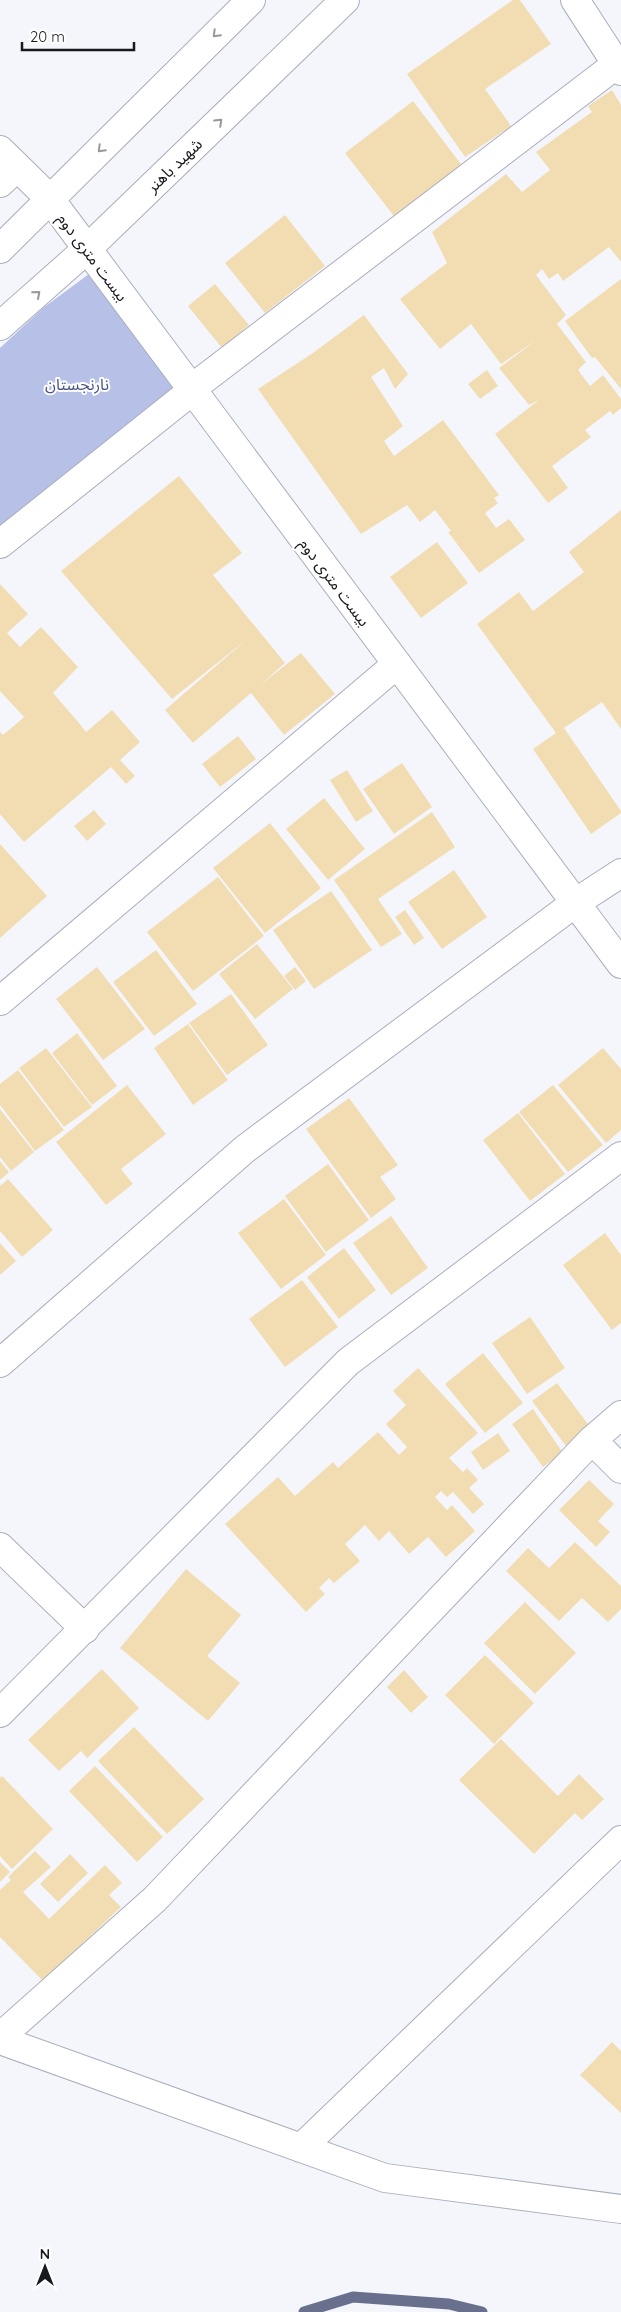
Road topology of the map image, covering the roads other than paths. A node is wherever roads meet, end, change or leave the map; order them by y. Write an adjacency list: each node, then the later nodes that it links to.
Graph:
1 (251, 0): 6 (street, one-way to 6)
2 (345, 0): 8 (street, شهید باهنر, one-way to 2)
3 (575, 0): 4 (street)
4 (619, 68): 10 (street)
5 (6, 166): 6 (street, بیست متری دوم)
6 (50, 199): 7 (street); 8 (street, بیست متری دوم)
7 (0, 249)
8 (87, 249): 9 (street, شهید باهنر, one-way to 8); 10 (street, بیست متری دوم)
9 (0, 326)
10 (191, 388): 11 (street); 12 (street, بیست متری دوم)
11 (0, 544)
12 (396, 664): 14 (street, بیست متری دوم); 16 (street)
13 (621, 873): 14 (street)
14 (575, 903): 15 (street, بیست متری دوم); 18 (street)
15 (621, 964)
16 (0, 1001)
17 (621, 1156): 23 (street)
18 (0, 1363)
19 (621, 1415): 20 (street)
20 (592, 1440): 21 (street); 26 (street)
21 (621, 1469)
22 (0, 1547): 23 (street)
23 (85, 1629): 24 (street)
24 (0, 1713)
25 (621, 1840): 27 (street)
26 (0, 2039): 27 (street)
27 (301, 2148): 28 (street)
28 (620, 2208)

